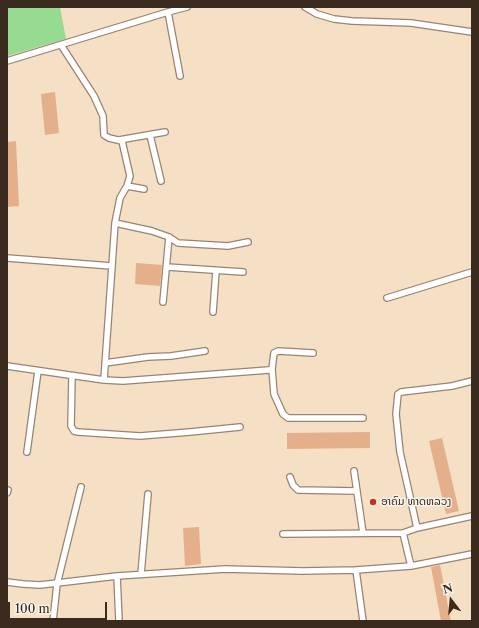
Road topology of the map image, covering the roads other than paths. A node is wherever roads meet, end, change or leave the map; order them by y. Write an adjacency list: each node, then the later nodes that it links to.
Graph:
1 (187, 7): 3 (street)
2 (305, 7): 4 (street)
3 (168, 12): 5 (street); 7 (street)
4 (472, 32)
5 (61, 45): 6 (street); 10 (street)
6 (7, 61)
7 (180, 76)
8 (166, 132): 9 (street)
9 (150, 135): 10 (street); 11 (street)
10 (119, 140): 12 (street)
11 (161, 181)
12 (127, 186): 13 (street); 14 (street)
13 (144, 188)
14 (115, 223): 15 (street); 18 (street)
15 (169, 237): 16 (street); 19 (street)
16 (248, 242)
17 (7, 258): 18 (street)
18 (112, 266): 28 (street)
19 (167, 267): 20 (street); 24 (street)
20 (216, 271): 21 (street); 25 (street)
21 (243, 272)
22 (472, 272): 23 (street)
23 (387, 298)
24 (163, 302)
25 (213, 312)
26 (205, 352): 28 (street)
27 (313, 353): 30 (street)
28 (105, 363): 33 (street)
29 (7, 366): 31 (street)
30 (272, 368): 33 (street); 35 (street)
31 (38, 371): 32 (street); 37 (street)
32 (72, 376): 33 (street); 36 (street)
33 (104, 380)
34 (472, 381): 44 (street)
35 (363, 418)
36 (240, 427)
37 (27, 452)
38 (354, 471): 41 (street)
39 (290, 477): 41 (street)
40 (81, 487): 54 (street)
41 (357, 491): 46 (street)
42 (148, 494): 51 (street)
43 (472, 516): 44 (street)
44 (417, 528): 45 (street)
45 (402, 532): 46 (street); 49 (street)
46 (363, 533): 47 (street)
47 (283, 534)
48 (472, 554): 49 (street)
49 (411, 566): 50 (street)
50 (356, 570): 51 (street); 57 (street)
51 (142, 574): 52 (street)
52 (117, 576): 54 (street); 56 (street)
53 (7, 582): 54 (street)
54 (57, 584): 55 (street)
55 (54, 621)
56 (119, 621)
57 (363, 621)

